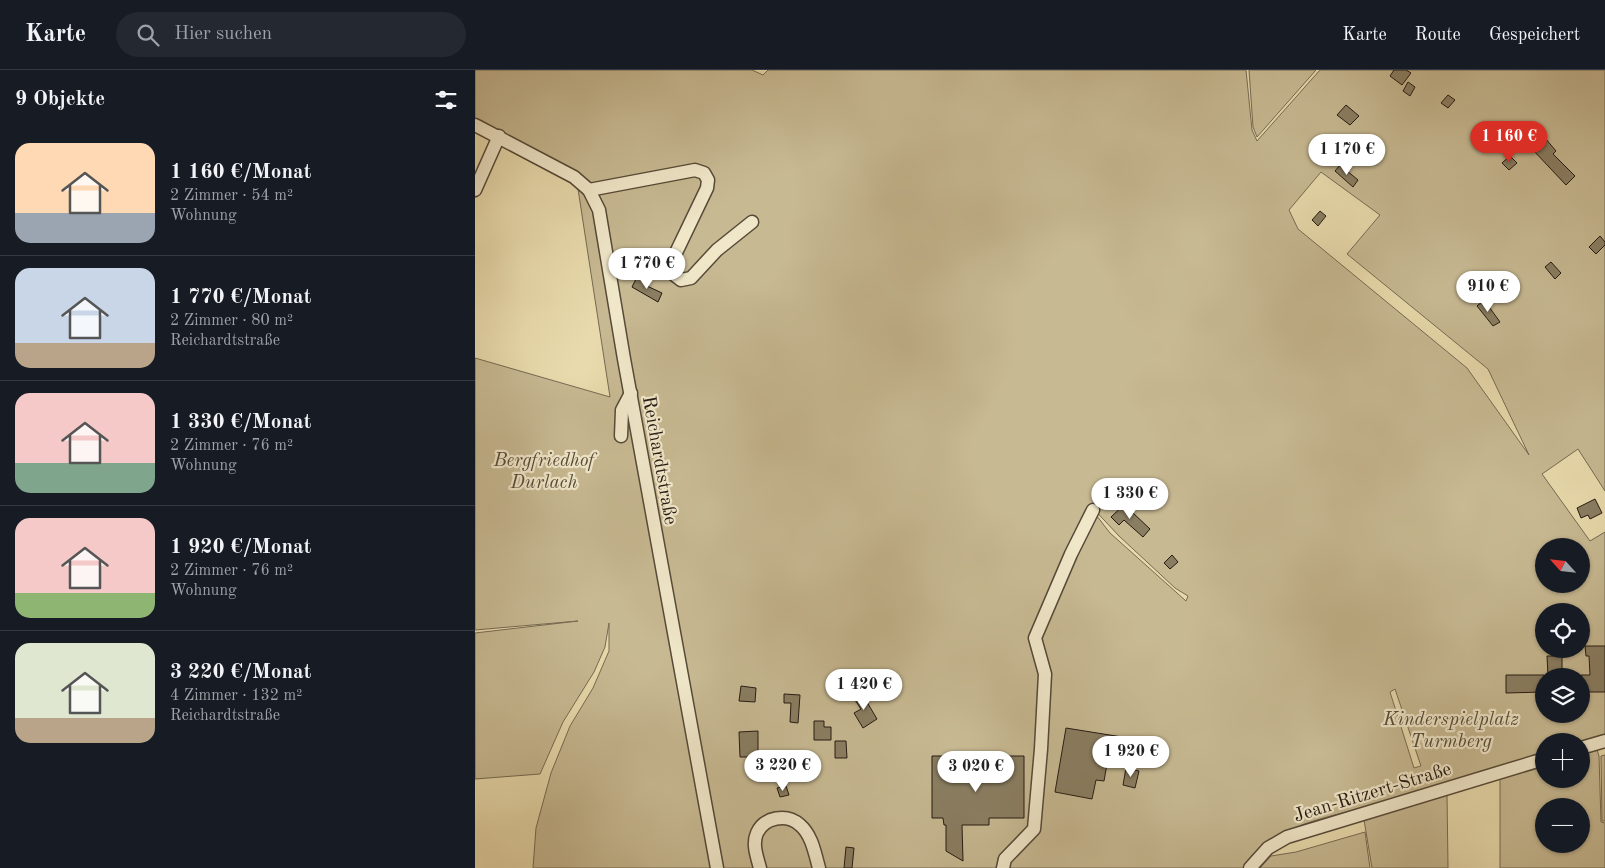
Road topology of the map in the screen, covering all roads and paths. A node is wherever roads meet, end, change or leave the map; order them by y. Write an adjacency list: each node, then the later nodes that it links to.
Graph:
1 (475, 125): 2 (street, Reichardtstraße)
2 (499, 136): 3 (street); 4 (street, Reichardtstraße)
3 (475, 190)
4 (589, 190): 5 (street); 6 (street, Reichardtstraße)
5 (752, 222)
6 (631, 394): 7 (street); 12 (street, Reichardtstraße)
7 (621, 436)
8 (1093, 510): 15 (street)
9 (1605, 741): 10 (street)
10 (1590, 745)
11 (1535, 762): 16 (street, Jean-Ritzert-Straße)
12 (717, 868)
13 (760, 868): 14 (street)
14 (819, 868)
15 (1003, 868)
16 (1250, 868)

